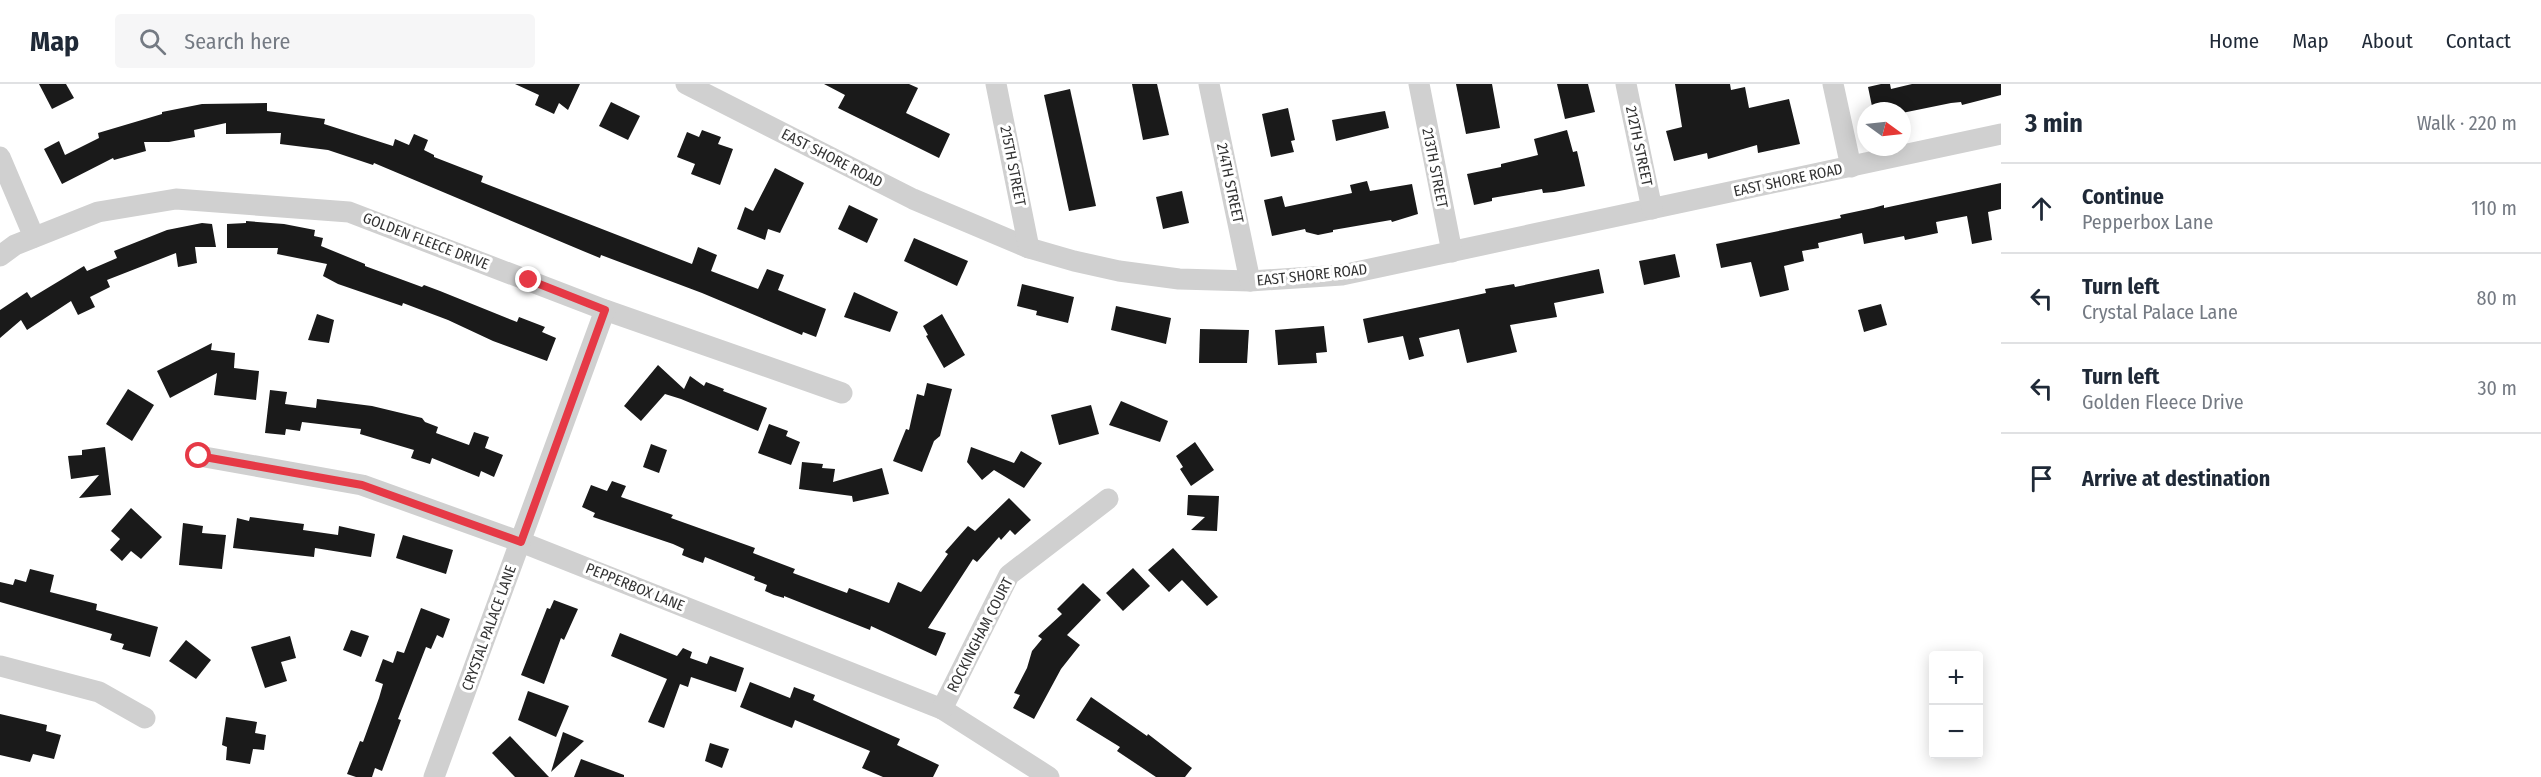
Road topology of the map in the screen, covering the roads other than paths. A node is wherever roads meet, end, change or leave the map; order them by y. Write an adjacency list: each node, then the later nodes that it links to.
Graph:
1 (686, 84): 12 (street, EAST SHORE ROAD)
2 (996, 84): 12 (street, 215TH STREET)
3 (1209, 84): 15 (street, 214TH STREET)
4 (1419, 84): 13 (street, 213TH STREET)
5 (1626, 84): 10 (street, 212TH STREET)
6 (1833, 84): 9 (street)
7 (2001, 134): 9 (street, EAST SHORE ROAD)
8 (0, 157): 11 (street)
9 (1851, 167): 10 (street, EAST SHORE ROAD)
10 (1652, 208): 13 (street, EAST SHORE ROAD)
11 (34, 237): 14 (street, GOLDEN FLEECE DRIVE); 16 (street, GOLDEN FLEECE DRIVE)
12 (1029, 248): 15 (street, EAST SHORE ROAD)
13 (1452, 252): 15 (street, EAST SHORE ROAD)
14 (0, 256)
15 (1250, 281)
16 (605, 310): 17 (street, GOLDEN FLEECE DRIVE); 20 (street, CRYSTAL PALACE LANE)
17 (842, 393)
18 (199, 456): 20 (street, PEPPERBOX LANE)
19 (1108, 499): 22 (street, ROCKINGHAM COURT)
20 (521, 542): 22 (street, PEPPERBOX LANE); 24 (street, CRYSTAL PALACE LANE)
21 (0, 666): 23 (street)
22 (942, 709): 25 (street, PEPPERBOX LANE)
23 (145, 718)
24 (434, 777)
25 (1049, 777)

